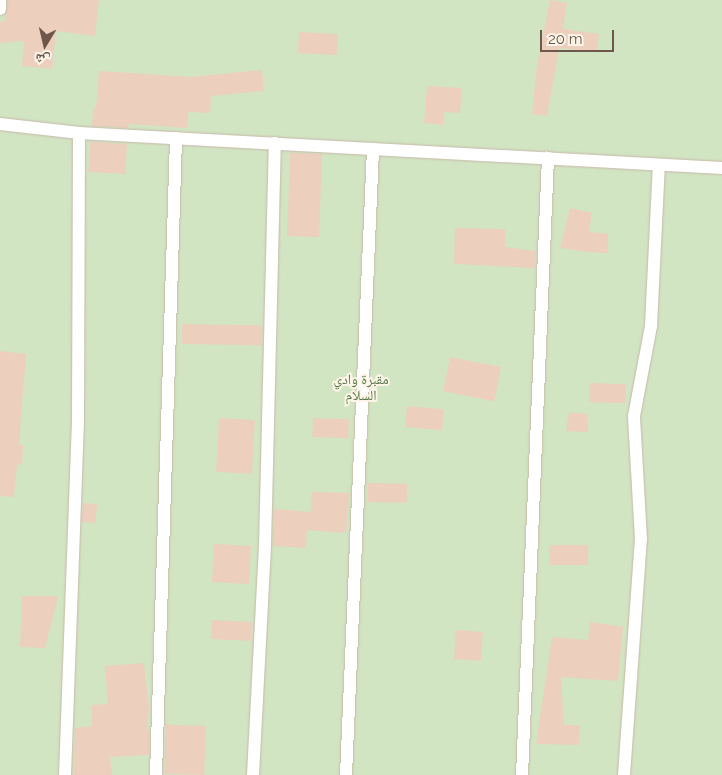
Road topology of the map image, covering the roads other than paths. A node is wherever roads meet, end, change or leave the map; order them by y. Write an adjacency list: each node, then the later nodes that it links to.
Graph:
1 (0, 0): 2 (lane)
2 (0, 9)
3 (0, 124): 4 (lane)
4 (79, 133): 5 (lane); 11 (lane)
5 (176, 138): 6 (lane); 12 (lane)
6 (275, 144): 7 (lane); 13 (lane)
7 (374, 149): 8 (lane); 14 (lane)
8 (548, 158): 9 (lane); 15 (lane)
9 (659, 165): 10 (lane); 16 (lane)
10 (722, 168)
11 (65, 775)
12 (156, 775)
13 (253, 775)
14 (346, 775)
15 (522, 775)
16 (624, 775)

